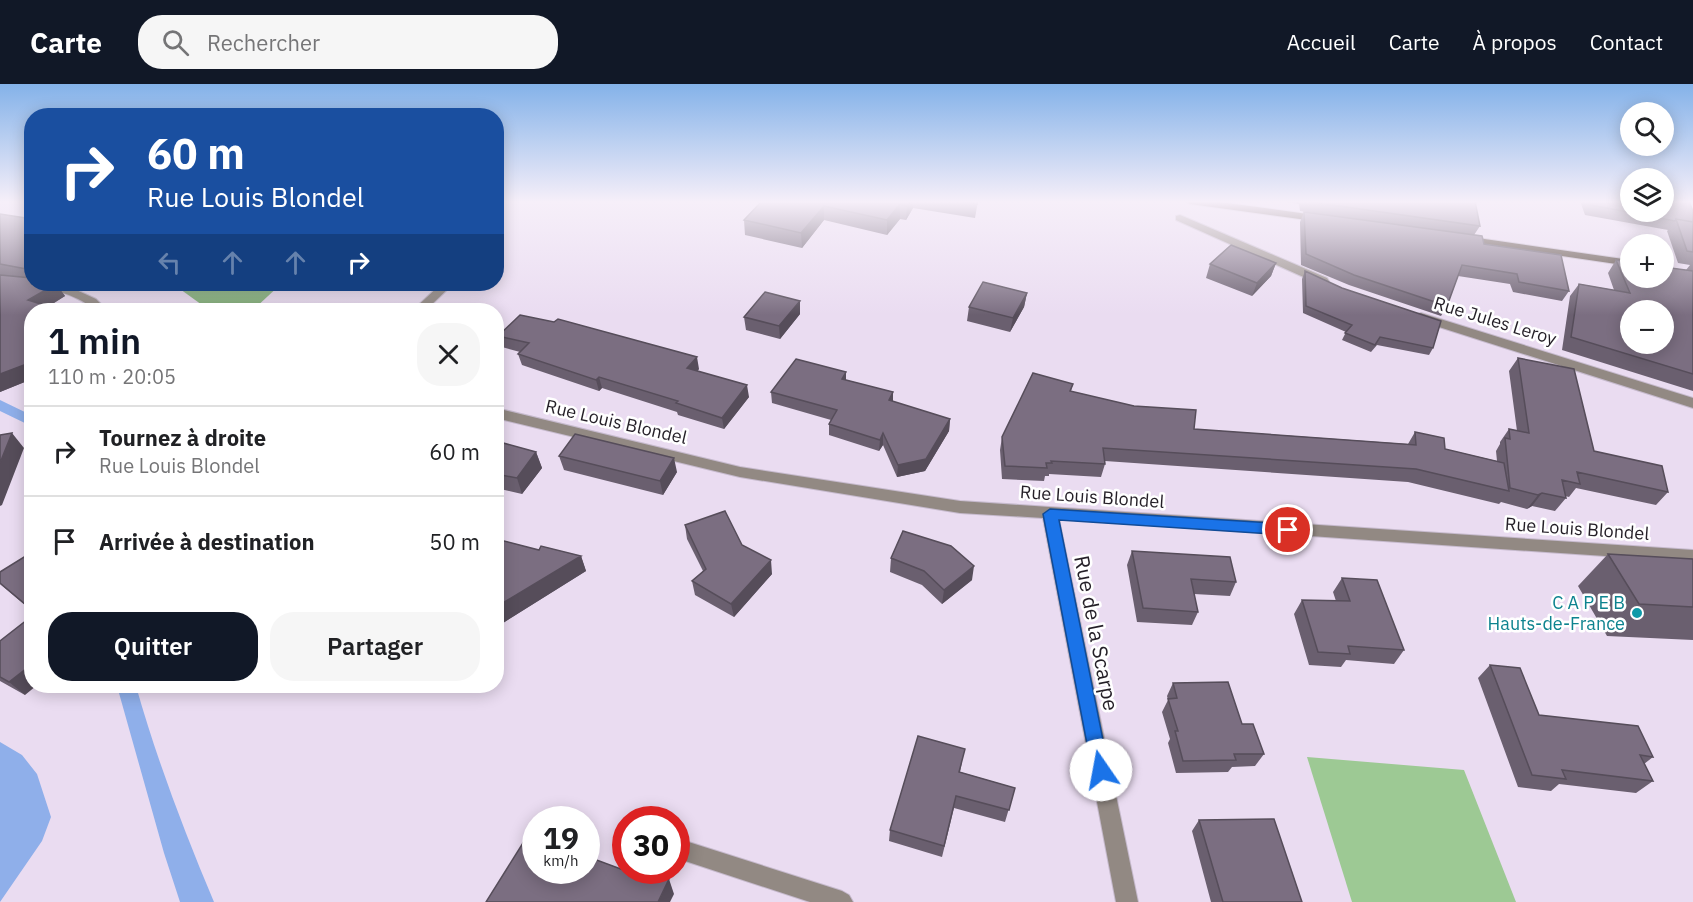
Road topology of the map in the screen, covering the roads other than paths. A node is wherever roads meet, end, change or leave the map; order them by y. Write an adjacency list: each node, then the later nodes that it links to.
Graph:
1 (1228, 239): 6 (street)
2 (1465, 239): 3 (main road)
3 (1620, 261)
4 (0, 281): 5 (street)
5 (24, 283)
6 (1334, 285)
7 (65, 291): 9 (street)
8 (439, 291): 10 (street)
9 (95, 303)
10 (427, 303)
11 (1408, 313): 12 (street, Rue Jules Leroy)
12 (1693, 402)
13 (504, 415): 14 (street, Rue Louis Blondel)
14 (1050, 514): 15 (street, Rue Louis Blondel); 18 (street, Rue de la Scarpe)
15 (1693, 556)
16 (690, 853): 17 (street)
17 (842, 902)
18 (1127, 902)

